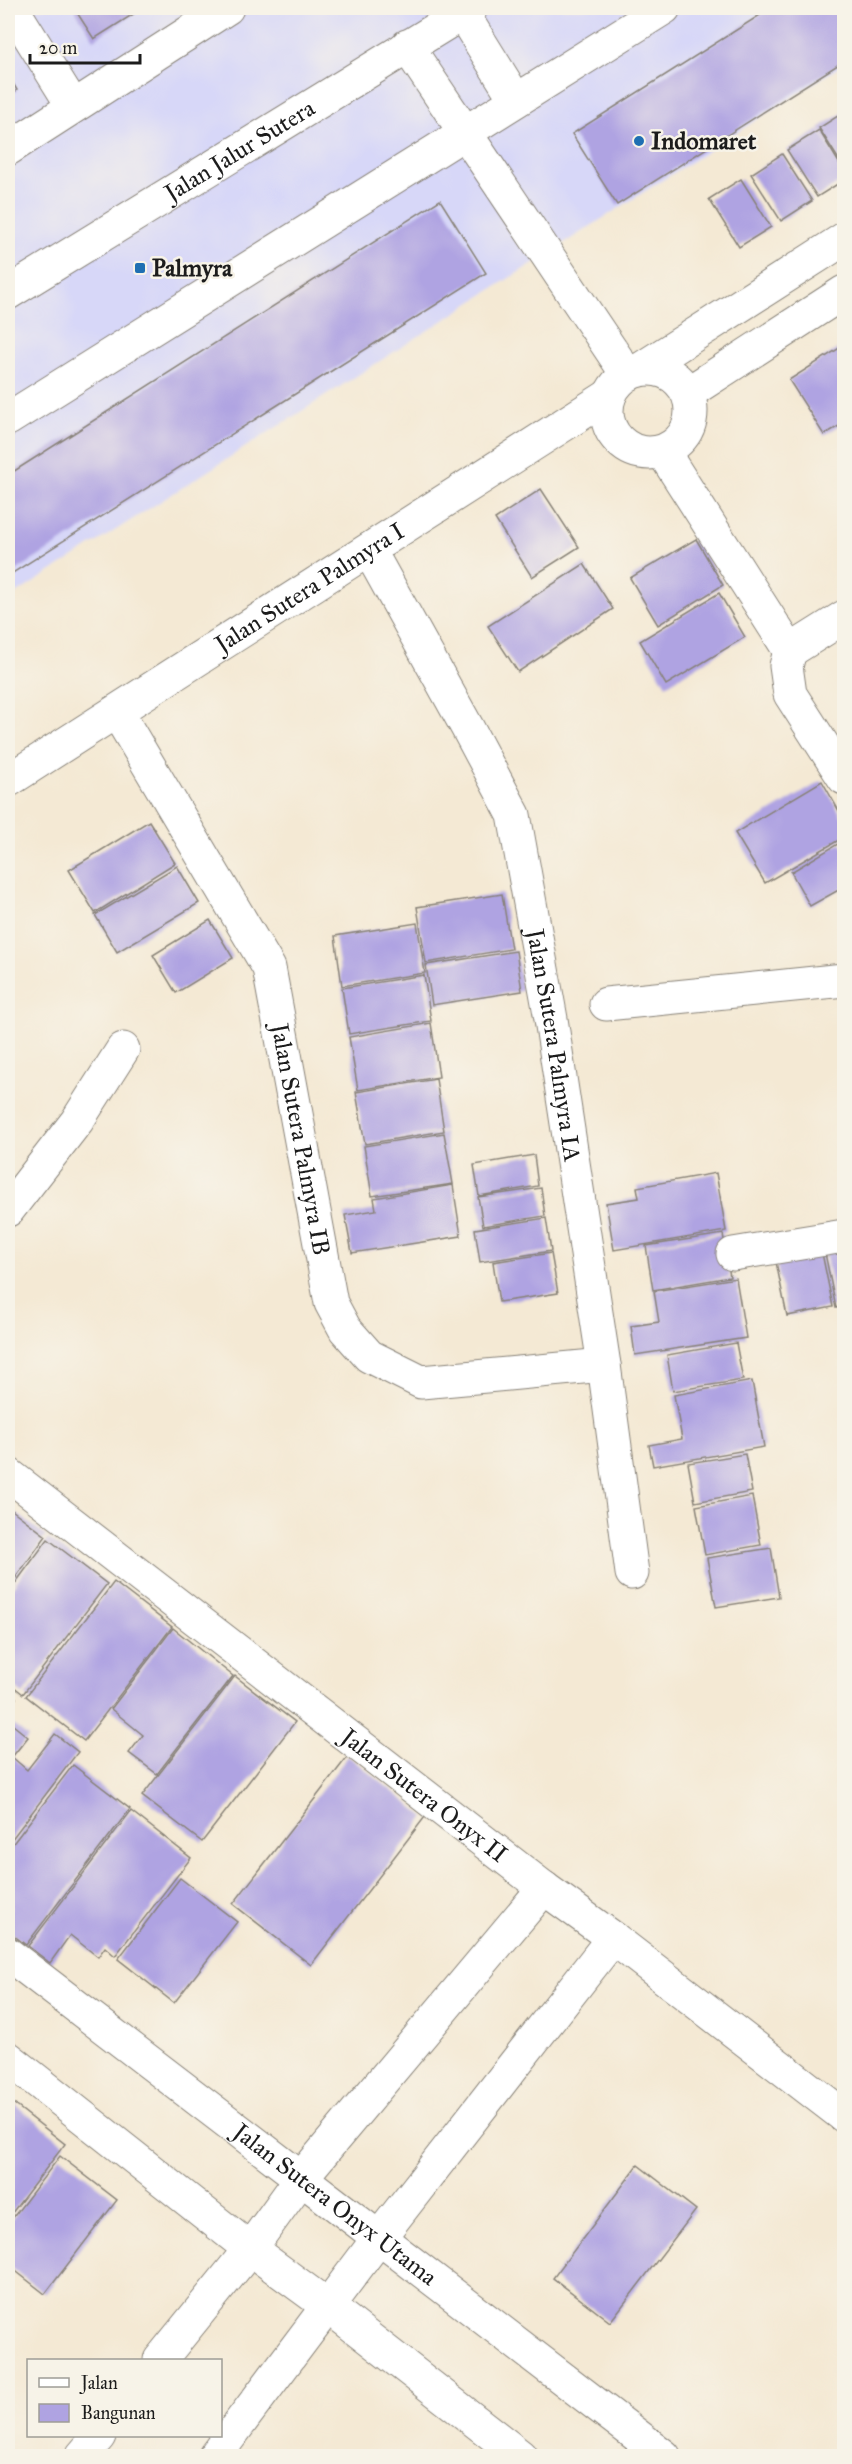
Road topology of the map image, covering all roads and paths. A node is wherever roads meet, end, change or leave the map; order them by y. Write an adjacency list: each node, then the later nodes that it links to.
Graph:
1 (12, 8): 7 (street)
2 (227, 8): 7 (street)
3 (664, 8): 6 (street)
4 (466, 10): 5 (street, Jalan Jalur Sutera); 6 (street)
5 (407, 46): 8 (street); 12 (street, Jalan Jalur Sutera)
6 (516, 100): 8 (street)
7 (74, 106): 9 (street)
8 (465, 132): 13 (street); 15 (street)
9 (8, 149)
10 (844, 239): 13 (street, Jalan Sutera Palmyra I)
11 (844, 292): 14 (street)
12 (8, 293)
13 (626, 379): 14 (street); 16 (street); 17 (street, Jalan Sutera Palmyra I)
14 (688, 393): 16 (street)
15 (8, 419)
16 (663, 452): 19 (street)
17 (369, 550): 20 (street, Jalan Sutera Palmyra I); 30 (street, Jalan Sutera Palmyra IA)
18 (844, 617): 19 (street)
19 (790, 651): 21 (street)
20 (117, 712): 22 (street, Jalan Sutera Palmyra I); 30 (street, Jalan Sutera Palmyra IB)
21 (844, 778)
22 (9, 780)
23 (844, 980): 24 (street); 25 (street)
24 (844, 985)
25 (606, 1004)
26 (123, 1049): 27 (street)
27 (8, 1210)
28 (844, 1236): 29 (street)
29 (733, 1254)
30 (604, 1365): 32 (street, Jalan Sutera Palmyra IA)
31 (8, 1474): 33 (street, Jalan Sutera Onyx II)
32 (632, 1573)
33 (544, 1888): 34 (street, Jalan Sutera Onyx II); 38 (street)
34 (614, 1938): 37 (street, Jalan Sutera Onyx II); 39 (street)
35 (8, 1954): 38 (street, Jalan Sutera Onyx Utama)
36 (8, 2058): 40 (street)
37 (844, 2116)
38 (302, 2177): 39 (street, Jalan Sutera Onyx Utama); 40 (street)
39 (378, 2239): 41 (street); 47 (street, Jalan Sutera Onyx Utama)
40 (250, 2249): 41 (street); 42 (street)
41 (329, 2307): 45 (street); 46 (street)
42 (162, 2359)
43 (98, 2437): 44 (street)
44 (82, 2457)
45 (215, 2457)
46 (520, 2457)
47 (664, 2457)

